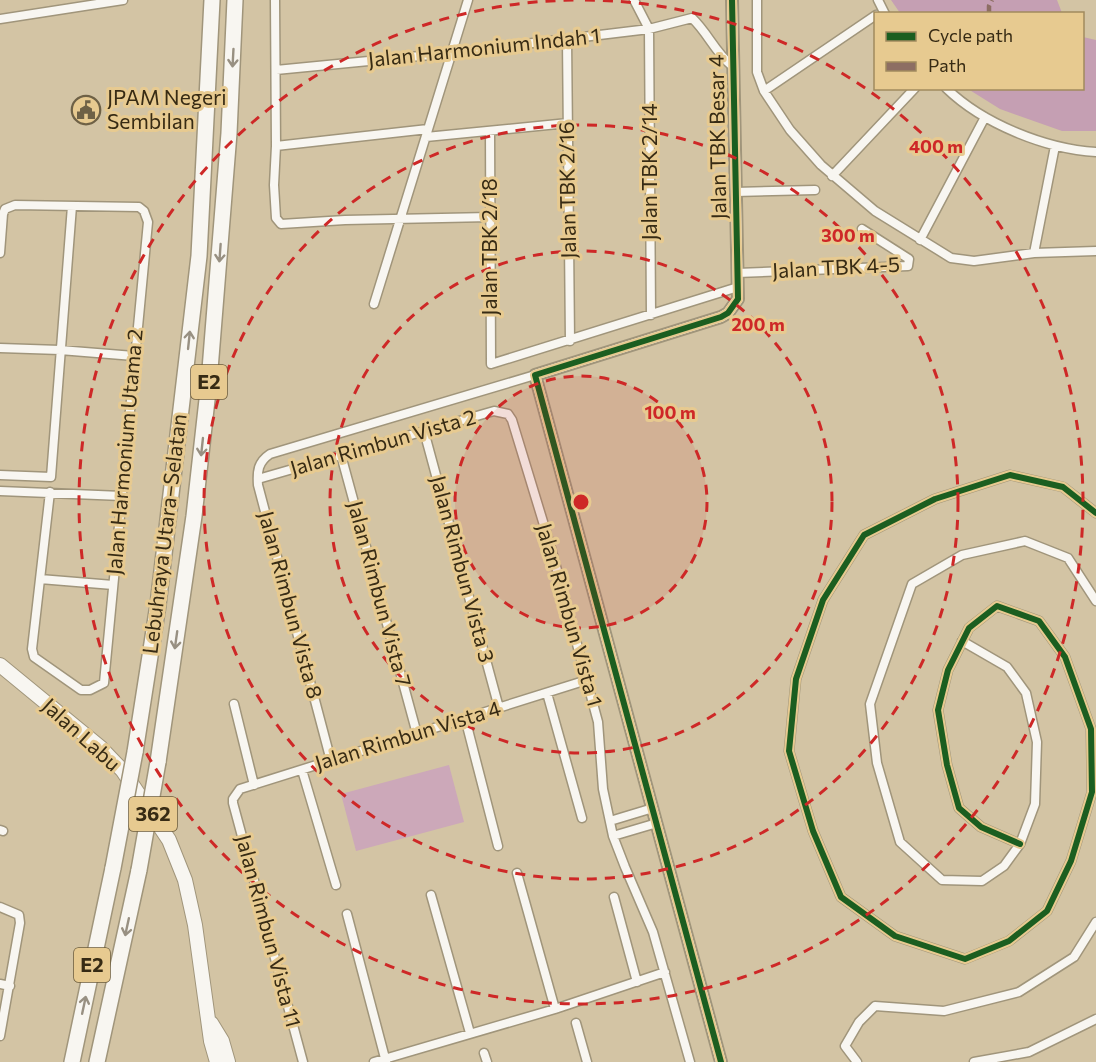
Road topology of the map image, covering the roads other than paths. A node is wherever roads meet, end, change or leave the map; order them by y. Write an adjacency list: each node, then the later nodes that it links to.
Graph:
1 (123, 0): 10 (street)
2 (212, 0): 96 (highway, Lebuhraya Utara–Selatan / E2, one-way to 2, bridge)
3 (235, 0): 97 (highway, Lebuhraya Utara–Selatan / E2, one-way to 97, bridge)
4 (275, 0): 15 (street)
5 (468, 0): 13 (street)
6 (634, 0): 11 (street)
7 (732, 0): 14 (street, Jalan TBK Besar 4)
8 (757, 0): 18 (street)
9 (874, 17): 18 (street)
10 (0, 20)
11 (649, 29): 12 (street, Jalan Harmonium Indah 1); 14 (street, Jalan Harmonium Indah 1); 40 (street, Jalan TBK 2/14)
12 (567, 39): 13 (street, Jalan Harmonium Indah 1); 20 (street, Jalan TBK 2/16)
13 (451, 53): 15 (street, Jalan Harmonium Indah 1); 22 (street)
14 (732, 66): 28 (street, Jalan TBK Besar 4)
15 (276, 70): 23 (street)
16 (913, 90): 26 (street)
17 (948, 90): 19 (street)
18 (764, 91): 26 (street)
19 (985, 117): 24 (street); 33 (street)
20 (567, 123): 21 (street); 41 (street, Jalan TBK 2/16)
21 (490, 131): 22 (street); 30 (street, Jalan TBK 2/18)
22 (427, 133): 23 (street); 31 (street)
23 (276, 146): 31 (street)
24 (1054, 146): 25 (street); 36 (street)
25 (1096, 152)
26 (832, 176): 33 (street)
27 (815, 190): 28 (street)
28 (735, 192): 37 (street, Jalan TBK Besar 4)
29 (72, 206): 35 (street); 43 (street); 44 (street, Jalan Harmonium Utama 2)
30 (490, 217): 31 (street); 41 (street, Jalan TBK 2/18)
31 (400, 219): 39 (street)
32 (862, 229): 37 (street, Jalan TBK 4-5)
33 (920, 240): 36 (street)
34 (1096, 252): 36 (street)
35 (0, 253)
36 (1034, 254)
37 (737, 273): 38 (street, Jalan TBK Besar 4)
38 (738, 287): 40 (street); 45 (street)
39 (374, 304)
40 (651, 315): 41 (street)
41 (570, 341)
42 (0, 348): 43 (street)
43 (60, 350): 44 (street); 49 (street)
44 (134, 356): 53 (street, Jalan Harmonium Utama 2)
45 (535, 375): 50 (street); 70 (street)
46 (508, 414): 47 (street, Jalan Rimbun Vista 2); 60 (street, Jalan Rimbun Vista 1)
47 (424, 431): 48 (street, Jalan Rimbun Vista 2); 63 (street, Jalan Rimbun Vista 3)
48 (341, 455): 50 (street, Jalan Rimbun Vista 2); 65 (street, Jalan Rimbun Vista 7)
49 (0, 475)
50 (258, 479): 66 (street, Jalan Rimbun Vista 8)
51 (0, 491): 52 (street)
52 (50, 492): 53 (street); 55 (street)
53 (122, 496): 56 (street, Jalan Harmonium Utama 2)
54 (1096, 513): 58 (street)
55 (40, 579): 56 (street); 56 (street, Jalan Harmonium Utama 2)
56 (113, 585)
57 (1096, 601): 75 (street)
58 (962, 641): 75 (street); 75 (street)
59 (0, 665): 89 (main road, Jalan Labu / 362)
60 (587, 680): 61 (street, Jalan Rimbun Vista 4); 72 (street, Jalan Rimbun Vista 1)
61 (547, 693): 63 (street, Jalan Rimbun Vista 4); 71 (street)
62 (234, 704): 68 (street)
63 (499, 708): 64 (street, Jalan Rimbun Vista 4)
64 (465, 718): 65 (street, Jalan Rimbun Vista 4); 76 (street)
65 (417, 734): 66 (street, Jalan Rimbun Vista 4)
66 (331, 761): 67 (street, Jalan Rimbun Vista 4)
67 (302, 770): 68 (street, Jalan Rimbun Vista 4); 78 (street)
68 (254, 785): 69 (street, Jalan Rimbun Vista 4)
69 (233, 799): 100 (street, Jalan Rimbun Vista 11)
70 (653, 808): 72 (street); 73 (street)
71 (582, 818)
72 (610, 821): 74 (street, Jalan Rimbun Vista 1)
73 (657, 823): 74 (street); 105 (street)
74 (614, 836): 84 (street, Jalan Rimbun Vista 1)
75 (1020, 844)
76 (498, 846)
77 (517, 873): 88 (street)
78 (336, 885)
79 (431, 895): 92 (street)
80 (614, 897): 85 (street)
81 (0, 908): 87 (street)
82 (347, 915): 95 (street)
83 (1096, 922): 106 (street)
84 (665, 972): 85 (street); 104 (street, Jalan Rimbun Vista 1)
85 (637, 982): 88 (street)
86 (0, 984): 87 (street)
87 (10, 986): 93 (street)
88 (555, 1010): 92 (street)
89 (209, 1019): 98 (main road, Jalan Labu / 362); 99 (main road, Jalan Labu / 362)
90 (1096, 1019): 107 (street)
91 (576, 1023): 103 (street)
92 (470, 1033): 95 (street)
93 (0, 1036)
94 (484, 1053): 102 (street)
95 (385, 1060): 101 (street)
96 (72, 1062)
97 (97, 1062)
98 (217, 1062)
99 (228, 1062)
100 (303, 1062)
101 (374, 1062)
102 (487, 1062)
103 (586, 1062)
104 (690, 1062)
105 (721, 1062)
106 (858, 1062)
107 (974, 1062)

